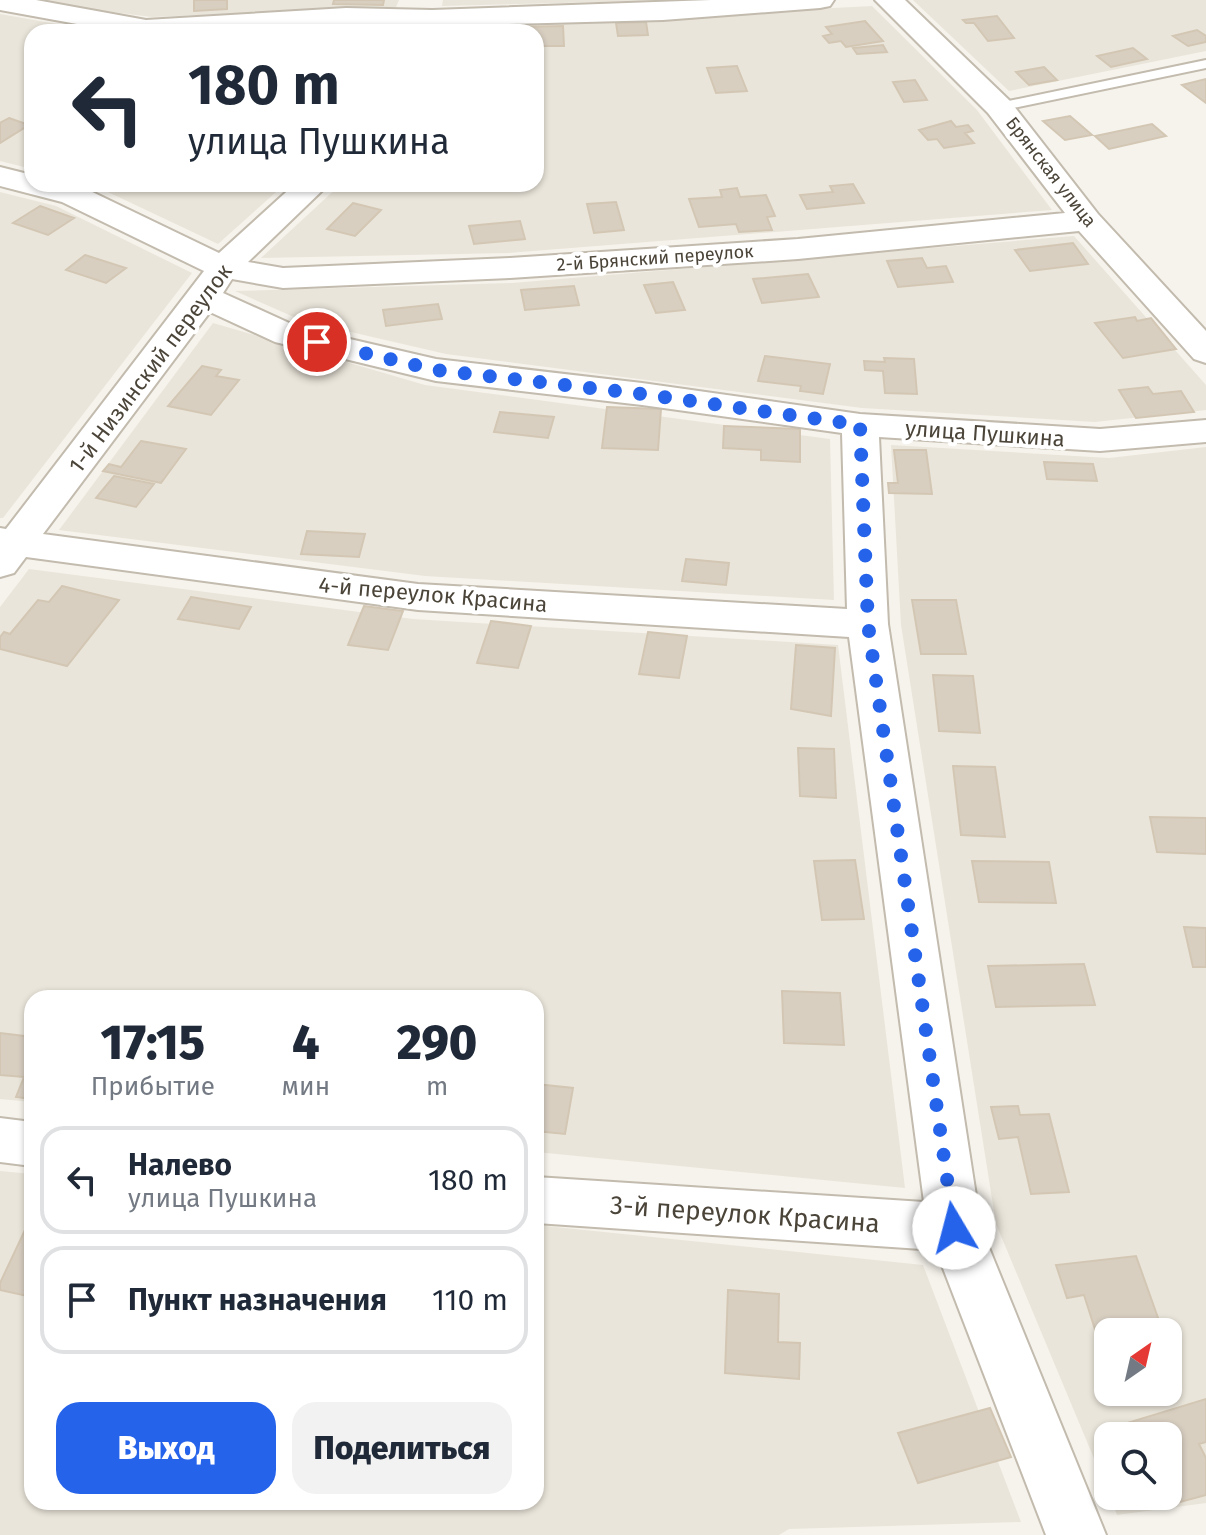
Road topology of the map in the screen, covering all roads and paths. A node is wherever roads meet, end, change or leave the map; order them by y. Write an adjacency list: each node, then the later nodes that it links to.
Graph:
1 (820, 0): 4 (street)
2 (889, 0): 8 (street, Брянская улица)
3 (0, 2): 5 (street)
4 (425, 17): 6 (street)
5 (124, 24)
6 (213, 24)
7 (1206, 64): 8 (lane)
8 (999, 107): 13 (street, Брянская улица)
9 (0, 176): 10 (street)
10 (24, 182)
11 (61, 192): 14 (street)
12 (304, 192): 14 (street, 1-й Низинский переулок)
13 (1087, 221): 14 (street, 2-й Брянский переулок); 16 (street, Брянская улица)
14 (223, 267): 15 (street, 1-й Низинский переулок)
15 (204, 297): 17 (street, улица Пушкина); 19 (street, 1-й Низинский переулок)
16 (1206, 352)
17 (860, 425): 18 (street, улица Пушкина); 20 (street)
18 (1206, 431)
19 (5, 550): 20 (street, 4-й переулок Красина)
20 (868, 624): 24 (street)
21 (0, 1140): 22 (street)
22 (24, 1143)
23 (544, 1201): 24 (street, 3-й переулок Красина)
24 (954, 1228): 25 (street)
25 (1076, 1535)

